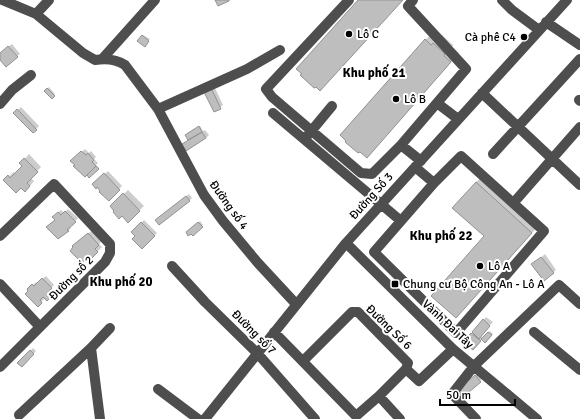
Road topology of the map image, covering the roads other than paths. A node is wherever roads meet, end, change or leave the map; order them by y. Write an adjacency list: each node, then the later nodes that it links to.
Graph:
1 (2, 0): 8 (street, Đường số 4)
2 (49, 0): 8 (street)
3 (155, 0): 13 (street)
4 (349, 0): 25 (street)
5 (413, 0): 17 (street)
6 (502, 0): 10 (street)
7 (567, 0): 9 (street, Đường Số 3)
8 (36, 14): 13 (street, Đường số 4)
9 (546, 22): 10 (street, Đường Số 3); 11 (street)
10 (539, 30): 16 (street, Đường Số 3)
11 (580, 45)
12 (280, 50): 20 (street)
13 (103, 58): 20 (street, Đường số 4)
14 (580, 59): 23 (street)
15 (32, 75): 18 (street)
16 (482, 93): 22 (street, Đường Số 3); 23 (street)
17 (437, 103): 22 (street); 27 (street)
18 (0, 104)
19 (332, 106): 25 (street)
20 (158, 109): 40 (street, Đường số 4)
21 (273, 113): 26 (street)
22 (458, 119): 30 (street, Đường Số 3)
23 (518, 127): 28 (street); 29 (street)
24 (580, 127): 29 (street)
25 (312, 130): 26 (street); 27 (street)
26 (304, 140): 34 (street)
27 (400, 145): 30 (street)
28 (493, 154)
29 (552, 159): 32 (street); 33 (street)
30 (418, 164): 31 (street); 34 (street, Đường Số 3)
31 (434, 183): 35 (street); 35 (street)
32 (580, 185)
33 (516, 200)
34 (381, 205): 35 (street); 37 (street, Đường Số 3)
35 (401, 221)
36 (0, 236): 42 (street, Đường số 2)
37 (346, 243): 40 (street, Đường Số 3); 47 (street, Vành Đai Tây)
38 (172, 266): 48 (street, Đường số 7)
39 (0, 284): 42 (street)
40 (296, 304): 44 (street, Đường Số 3)
41 (580, 304): 50 (street)
42 (40, 327): 51 (street, Đường số 2)
43 (110, 328): 46 (street)
44 (274, 332): 48 (street, Đường Số 3); 49 (street, Đường Số 6)
45 (534, 332): 53 (street)
46 (91, 348): 56 (street); 57 (street)
47 (453, 349): 50 (street, Vành Đai Tây); 52 (street, Đường Số 6)
48 (258, 354): 59 (street, Đường Số 3); 60 (street, Đường số 7)
49 (303, 361): 52 (street, Đường Số 6); 55 (street, Đường Số 6)
50 (474, 366): 62 (street); 63 (street, Vành Đai Tây)
51 (0, 367)
52 (406, 369): 55 (street, Đường Số 6)
53 (580, 370)
54 (158, 389): 58 (street)
55 (379, 396): 61 (street)
56 (19, 415)
57 (100, 419)
58 (198, 419)
59 (205, 419)
60 (315, 419)
61 (400, 419)
62 (476, 419)
63 (537, 419)

